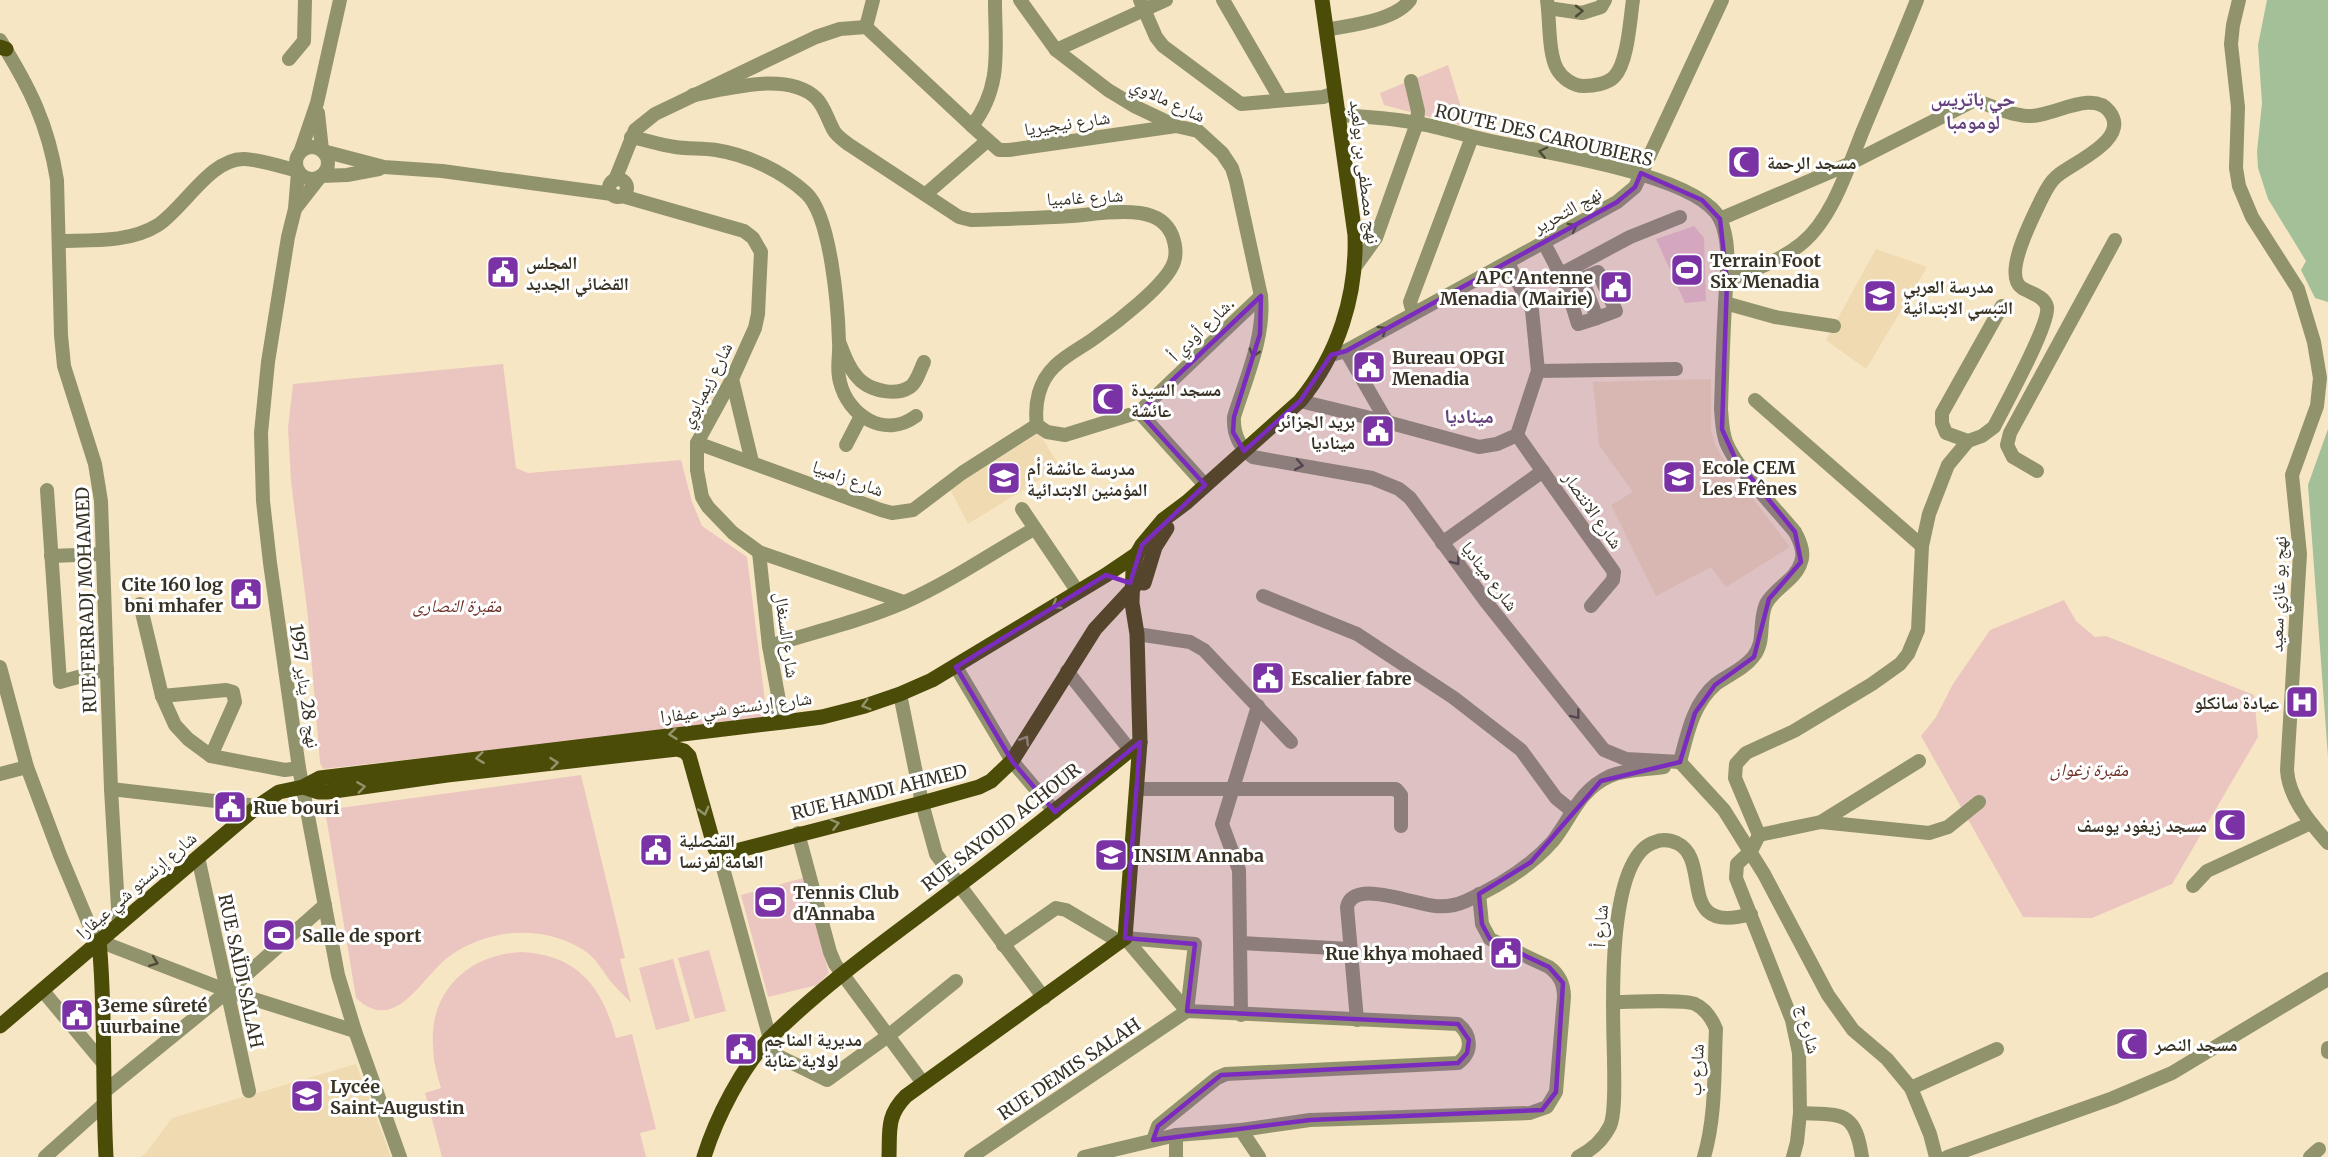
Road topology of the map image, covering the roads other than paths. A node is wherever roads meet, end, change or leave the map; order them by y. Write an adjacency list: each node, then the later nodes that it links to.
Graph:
1 (305, 0): 21 (street)
2 (340, 0): 26 (street)
3 (873, 0): 17 (street)
4 (995, 0): 29 (street)
5 (1020, 0): 20 (street, شارع مالاوي)
6 (1166, 0): 16 (street)
7 (1223, 0): 25 (street)
8 (1322, 0): 18 (main road, نهج مصطفى بن بولعيد)
9 (1410, 0): 18 (street)
10 (1605, 0): 15 (street, one-way to 10)
11 (1633, 0): 15 (street)
12 (1722, 0): 40 (street, نهج التحرير)
13 (1917, 0): 37 (street)
14 (2239, 0): 133 (street, نهج بو غازي سعيد)
15 (1551, 3)
16 (1142, 5): 20 (street); 25 (street)
17 (866, 27): 24 (street); 29 (street)
18 (1326, 30): 23 (main road, نهج مصطفى بن بولعيد)
19 (2, 46): 48 (street, RUE FERRADJ MOHAMED)
20 (1056, 50): 30 (street, شارع مالاوي)
21 (289, 58)
22 (1411, 81): 28 (street)
23 (1335, 93): 25 (street); 27 (main road, نهج مصطفى بن بولعيد)
24 (693, 95): 31 (street); 43 (street, شارع غامبيا)
25 (1281, 100)
26 (317, 103): 34 (street); 35 (street)
27 (1339, 115): 28 (street, ROUTE DES CAROUBIERS); 51 (main road, نهج مصطفى بن بولعيد)
28 (1416, 123): 32 (street, ROUTE DES CAROUBIERS); 51 (street)
29 (972, 126): 33 (street, شارع نيجيريا)
30 (1176, 126): 33 (street, شارع نيجيريا); 55 (street, شارع مالاوي)
31 (631, 137): 42 (street); 62 (street)
32 (1472, 137): 40 (street, ROUTE DES CAROUBIERS, one-way to 32); 58 (street)
33 (987, 141): 43 (street)
34 (323, 150): 35 (street); 38 (street); 41 (street)
35 (300, 151): 36 (street); 39 (street)
36 (264, 162): 39 (street); 48 (street)
37 (1849, 164): 46 (street); 54 (street); 63 (street)
38 (384, 167): 41 (street); 42 (street)
39 (298, 171): 41 (street); 44 (street, نهج 28 يناير 1957)
40 (1641, 173): 46 (street, ROUTE DES CAROUBIERS); 49 (street, نهج التحرير, one-way to 40)
41 (321, 176): 44 (street, نهج 28 يناير 1957)
42 (619, 188): 68 (street, شارع زيمبابوي)
43 (926, 194): 75 (street, شارع غامبيا)
44 (295, 209): 120 (street, نهج 28 يناير 1957)
45 (1680, 217): 53 (street)
46 (1720, 219): 54 (street)
47 (2115, 240): 61 (street)
48 (59, 241): 92 (street, RUE FERRADJ MOHAMED)
49 (1544, 243): 50 (street, نهج التحرير); 53 (street)
50 (1508, 263): 58 (street, نهج التحرير); 67 (street)
51 (1355, 267): 64 (main road, نهج مصطفى بن بولعيد)
52 (1582, 279): 53 (street); 59 (street); 59 (street)
53 (1563, 280): 59 (street)
54 (1727, 281): 56 (street)
55 (1261, 296): 71 (street, شارع أودي أ.); 80 (street, شارع مالاوي, one-way to 80)
56 (1725, 303): 60 (street); 118 (street)
57 (2002, 306): 77 (street)
58 (1413, 313): 64 (street, نهج التحرير, one-way to 58)
59 (1597, 318)
60 (1834, 326)
61 (2061, 339): 63 (street); 83 (street)
62 (839, 342): 65 (street); 72 (street)
63 (2035, 345): 77 (street)
64 (1338, 353): 70 (main road, نهج مصطفى بن بولعيد); 74 (street)
65 (924, 362)
66 (1676, 369): 67 (street)
67 (1538, 371): 76 (street)
68 (732, 380): 78 (street, شارع زيمبابوي); 81 (street)
69 (1755, 400): 90 (street)
70 (1299, 401): 74 (street); 80 (main road, نهج مصطفى بن بولعيد)
71 (1139, 412): 75 (street); 84 (street)
72 (861, 416): 73 (street); 79 (street)
73 (916, 416)
74 (1387, 422): 76 (street)
75 (1037, 424): 81 (street, شارع زامبيا)
76 (1517, 435): 82 (street, شارع الانتصار)
77 (1968, 441): 90 (street)
78 (697, 442): 81 (street, شارع زامبيا); 91 (street, شارع زيمبابوي)
79 (846, 445)
80 (1244, 451): 84 (main road, نهج مصطفى بن بولعيد); 89 (street, شارع ميناديا, one-way to 89)
81 (752, 462)
82 (1543, 471): 89 (street); 102 (street, شارع الانتصار)
83 (2037, 471)
84 (1205, 485): 86 (main road, نهج مصطفى بن بولعيد)
85 (46, 490): 94 (street)
86 (1187, 502): 93 (main road, نهج مصطفى بن بولعيد); 96 (main road, نهج مصطفى بن بولعيد)
87 (1022, 509): 88 (street)
88 (1034, 529): 98 (street); 100 (street)
89 (1442, 543): 118 (street, شارع ميناديا, one-way to 118)
90 (1922, 546): 136 (street)
91 (759, 552): 100 (street, شارع زيمبابوي); 104 (street, شارع السنغال)
92 (103, 554): 94 (street); 107 (street, RUE FERRADJ MOHAMED)
93 (1137, 554): 95 (main road, شارع إرنستو شي عيفارا); 97 (main road, نهج مصطفى بن بولعيد)
94 (51, 556): 107 (street)
95 (1106, 575): 97 (main road); 98 (main road, شارع إرنستو شي عيفارا)
96 (1145, 575): 97 (main road); 103 (main road, نهج مصطفى بن بولعيد)
97 (1132, 587): 103 (main road, نهج مصطفى بن بولعيد); 108 (main road, RUE HAMDI AHMED)
98 (1078, 592): 106 (main road, شارع إرنستو شي عيفارا, one-way to 106)
99 (1263, 596): 130 (street)
100 (904, 602): 104 (street)
101 (140, 604): 110 (street)
102 (1591, 606)
103 (1137, 634): 111 (street); 114 (main road)
104 (769, 646): 112 (street, شارع السنغال)
105 (0, 667): 119 (street)
106 (956, 667): 109 (main road, شارع إرنستو شي عيفارا); 116 (street)
107 (107, 669): 124 (street, RUE FERRADJ MOHAMED)
108 (1067, 671): 114 (street); 116 (main road, RUE HAMDI AHMED, one-way to 108)
109 (900, 694): 112 (main road, شارع إرنستو شي عيفارا, one-way to 112); 128 (street)
110 (162, 696): 115 (street); 115 (street)
111 (1257, 706): 113 (street); 126 (street)
112 (783, 722): 121 (main road, شارع إرنستو شي عيفارا, one-way to 121)
113 (1291, 742)
114 (1135, 746): 125 (main road); 131 (main road, RUE SAYOUD ACHOUR)
115 (210, 756): 120 (street)
116 (1011, 761): 128 (main road, RUE HAMDI AHMED); 131 (street)
117 (1919, 761): 132 (street)
118 (1680, 762): 130 (street); 139 (street)
119 (27, 766): 122 (street); 149 (street)
120 (299, 768): 123 (street, نهج 28 يناير 1957)
121 (446, 769): 123 (main road, شارع إرنستو شي عيفارا); 138 (main road, شارع إرنستو شي عيفارا, one-way to 138)
122 (0, 774)
123 (303, 787): 129 (main road, شارع إرنستو شي عيفارا); 145 (street, نهج 28 يناير 1957)
124 (111, 789): 129 (street); 147 (street, RUE FERRADJ MOHAMED)
125 (1137, 789): 126 (street); 148 (main road)
126 (1231, 790): 134 (street); 150 (street)
127 (1978, 802): 132 (street)
128 (922, 803): 135 (main road, RUE HAMDI AHMED, one-way to 128); 142 (street)
129 (258, 806): 140 (main road, شارع إرنستو شي عيفارا)
130 (1571, 810): 144 (street)
131 (1054, 812): 142 (main road, RUE SAYOUD ACHOUR)
132 (1821, 822): 136 (street)
133 (2311, 823): 137 (street, نهج بو غازي سعيد); 143 (street)
134 (1401, 826)
135 (798, 833): 138 (main road, RUE HAMDI AHMED); 153 (street)
136 (1759, 835): 139 (street)
137 (2328, 843)
138 (718, 851)
139 (1751, 851): 146 (street, شارع ج); 170 (street)
140 (198, 857): 147 (main road, شارع إرنستو شي عيفارا); 157 (street, RUE SAÏDI SALAH)
141 (723, 868): 166 (street)
142 (959, 885): 151 (street); 153 (main road, RUE SAYOUD ACHOUR)
143 (2193, 886)
144 (1479, 894): 152 (street); 174 (street)
145 (325, 905): 157 (street); 164 (street, نهج 28 يناير 1957)
146 (1751, 914): 159 (street, شارع أ); 173 (street, شارع ج)
147 (119, 925): 149 (main road, شارع إرنستو شي عيفارا)
148 (1123, 940): 151 (street); 158 (main road); 160 (street); 160 (street)
149 (99, 941): 156 (main road, شارع إرنستو شي عيفارا); 157 (street, one-way to 157); 168 (main road)
150 (1241, 943): 152 (street); 161 (street)
151 (1003, 945): 158 (street)
152 (1350, 949): 162 (street)
153 (843, 973): 165 (street); 166 (main road, RUE SAYOUD ACHOUR)
154 (2328, 979): 191 (street)
155 (956, 981): 165 (street)
156 (43, 991): 163 (main road, شارع إرنستو شي عيفارا); 168 (street)
157 (228, 991): 164 (street); 171 (street, RUE SAÏDI SALAH); 172 (street)
158 (1044, 998): 169 (main road)
159 (1613, 1002): 186 (street, شارع أ); 187 (street, شارع ب)
160 (1187, 1011): 161 (street); 182 (street, RUE DEMIS SALAH)
161 (1241, 1015): 162 (street)
162 (1357, 1020): 176 (street)
163 (0, 1026)
164 (355, 1031): 179 (street, نهج 28 يناير 1957)
165 (888, 1036): 166 (street); 169 (street)
166 (766, 1043): 180 (main road, RUE SAYOUD ACHOUR)
167 (1997, 1048): 170 (street)
168 (104, 1064): 172 (main road)
169 (923, 1083): 181 (main road)
170 (1911, 1088): 190 (street)
171 (249, 1092)
172 (103, 1098): 177 (street); 178 (main road)
173 (1800, 1113): 188 (street, شارع ج); 189 (street)
174 (1241, 1130): 175 (street); 185 (street)
175 (1176, 1135): 176 (street); 184 (street)
176 (1153, 1140): 183 (street)
177 (45, 1157)
178 (106, 1157)
179 (400, 1157)
180 (704, 1157)
181 (889, 1157)
182 (971, 1157)
183 (1084, 1157)
184 (1176, 1157)
185 (1259, 1157)
186 (1578, 1157)
187 (1704, 1157)
188 (1793, 1157)
189 (1862, 1157)
190 (1936, 1157)
191 (1947, 1157)

